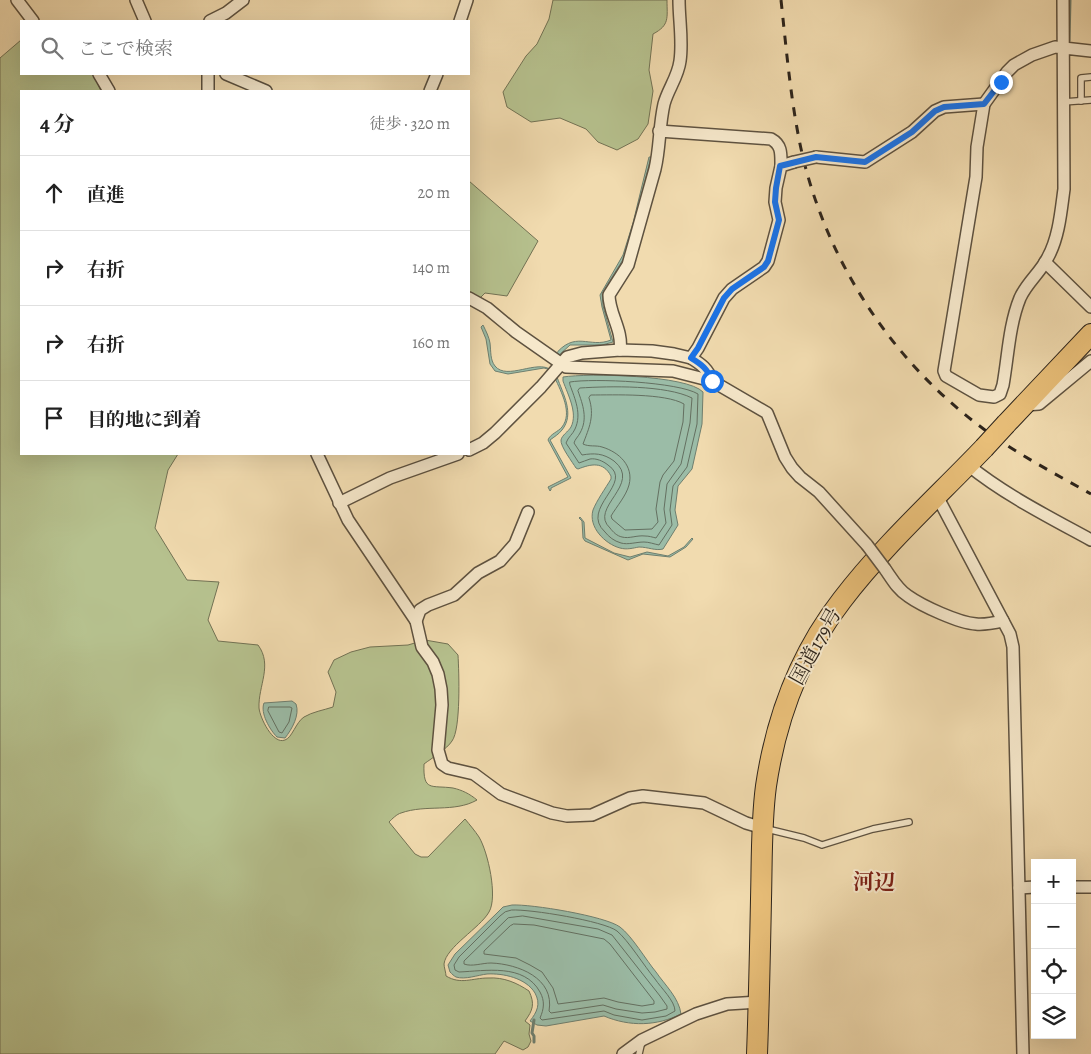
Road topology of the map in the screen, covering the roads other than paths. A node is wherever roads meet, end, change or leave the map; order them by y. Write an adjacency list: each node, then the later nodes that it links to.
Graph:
1 (17, 0): 7 (street)
2 (136, 0): 8 (street)
3 (243, 0): 9 (street)
4 (467, 0): 10 (street)
5 (679, 0): 26 (street)
6 (1062, 0): 11 (street)
7 (32, 20)
8 (145, 20)
9 (212, 20)
10 (460, 20)
11 (1062, 48): 12 (street); 24 (street); 25 (street)
12 (1091, 51)
13 (100, 75): 18 (street)
14 (208, 75): 19 (street)
15 (228, 75): 20 (street)
16 (437, 75): 21 (street)
17 (1091, 77): 23 (lane)
18 (108, 90)
19 (208, 90)
20 (264, 90)
21 (430, 90)
22 (1091, 100): 23 (lane)
23 (1081, 101): 24 (lane)
24 (1063, 102): 28 (street)
25 (984, 104): 27 (street, bridge); 28 (street)
26 (659, 131): 27 (street); 33 (street)
27 (780, 166): 34 (street)
28 (1047, 259): 29 (street); 31 (street)
29 (1091, 298)
30 (470, 299): 36 (street)
31 (1091, 307)
32 (1091, 334): 38 (highway, 国道179号)
33 (620, 350): 34 (street); 36 (street)
34 (691, 358): 37 (street)
35 (1091, 361): 38 (street)
36 (560, 364): 37 (street); 39 (street)
37 (712, 381): 48 (street, bridge)
38 (1025, 405): 42 (highway, 国道179号, bridge)
39 (470, 450)
40 (317, 455): 44 (street)
41 (455, 455): 44 (street)
42 (968, 465): 43 (highway, 国道179号); 46 (street)
43 (937, 496): 48 (street); 50 (highway, 国道179号)
44 (339, 503): 47 (street)
45 (528, 512): 47 (street)
46 (1091, 540)
47 (416, 621): 50 (street)
48 (1003, 621): 51 (street)
49 (909, 822): 50 (lane)
50 (762, 828): 55 (highway, 国道179号)
51 (1019, 888): 52 (street); 60 (street)
52 (1031, 888)
53 (1076, 888): 54 (street)
54 (1091, 888)
55 (759, 1002): 56 (street); 59 (highway, 国道179号)
56 (642, 1040): 57 (street); 58 (lane)
57 (623, 1054)
58 (639, 1054)
59 (757, 1054)
60 (1023, 1054)

